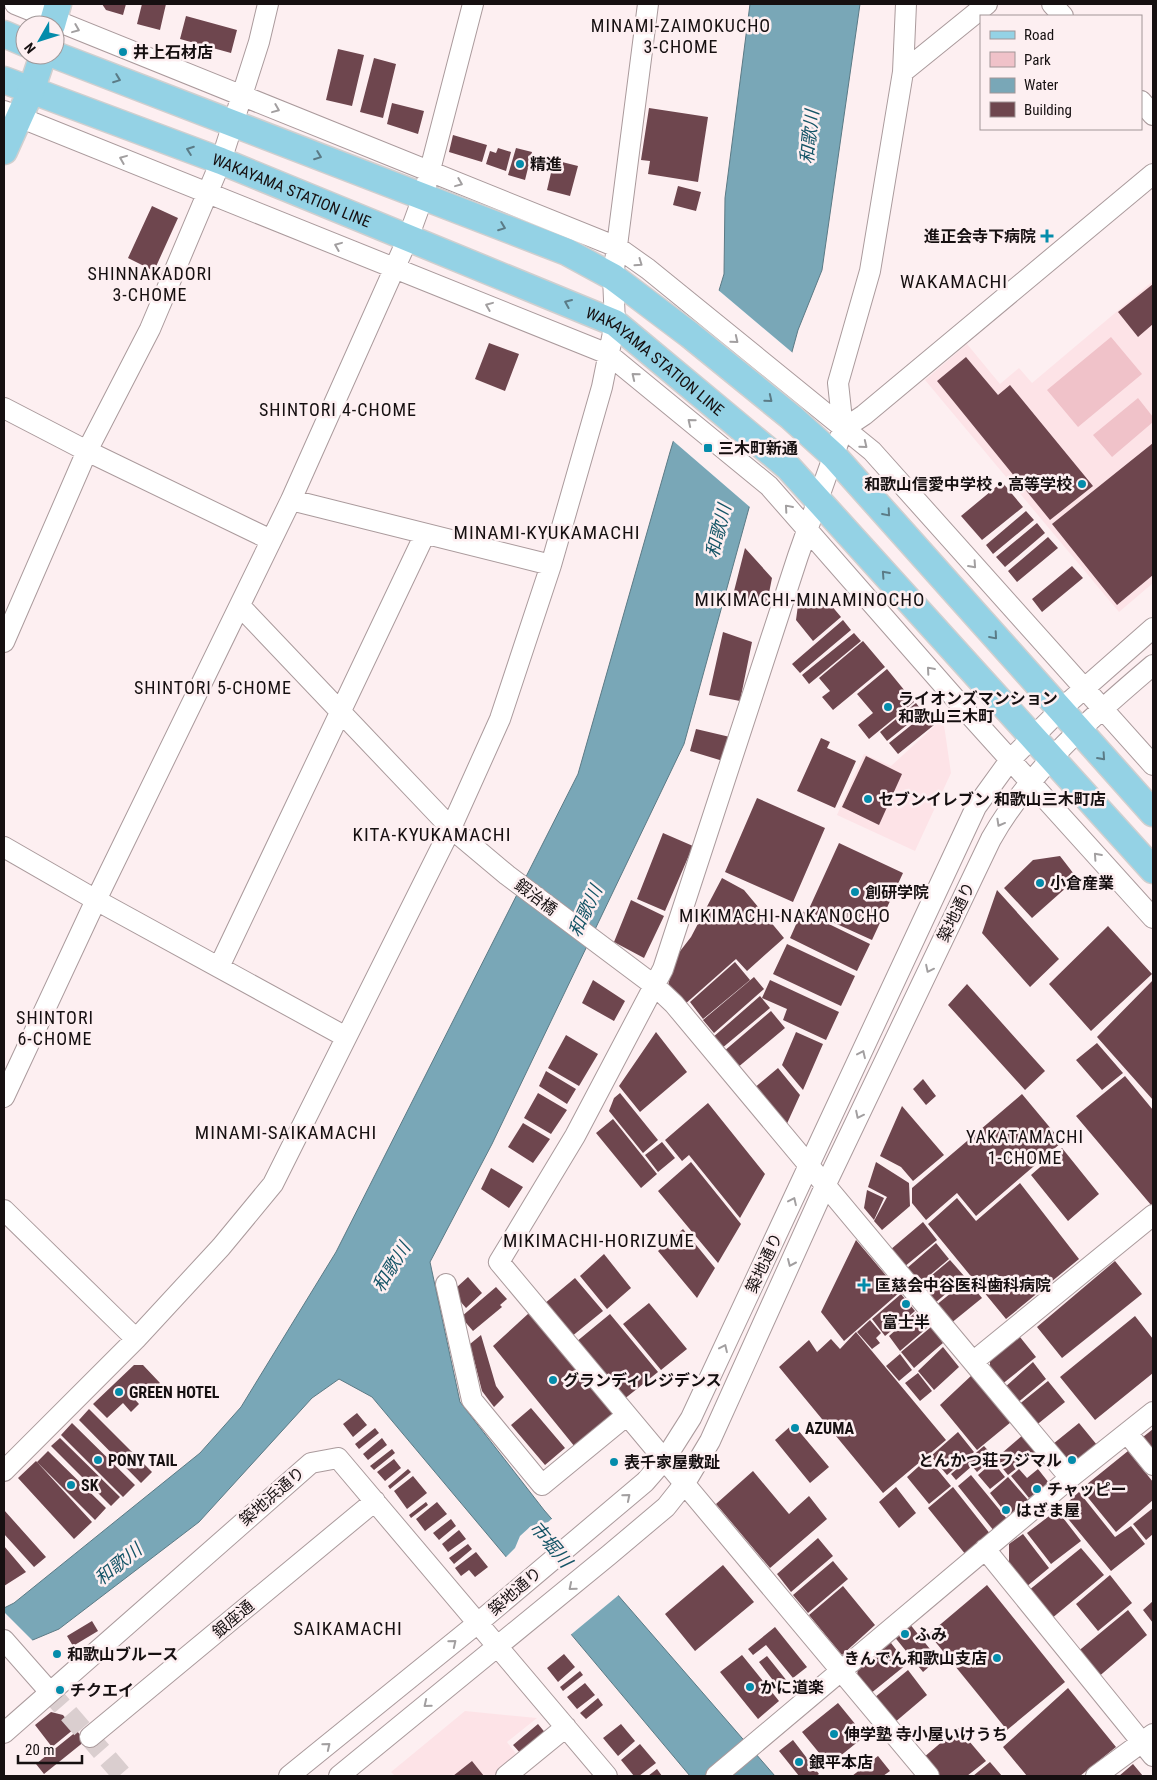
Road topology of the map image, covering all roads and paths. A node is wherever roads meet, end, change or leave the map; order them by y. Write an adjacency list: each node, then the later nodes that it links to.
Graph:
1 (15, 4): 8 (street)
2 (268, 4): 16 (street)
3 (473, 4): 23 (street)
4 (648, 4): 28 (street)
5 (906, 4): 13 (street)
6 (987, 4): 13 (street)
7 (1052, 4): 9 (street)
8 (51, 15)
9 (1062, 15)
10 (65, 21): 16 (street, one-way to 16)
11 (65, 59): 20 (main road, one-way to 20)
12 (40, 65): 15 (main road)
13 (903, 72): 34 (street)
14 (4, 80): 15 (main road, WAKAYAMA STATION LINE)
15 (31, 91): 18 (main road); 22 (main road, WAKAYAMA STATION LINE, one-way to 15)
16 (242, 96): 20 (street); 23 (street, one-way to 23)
17 (1142, 102): 19 (street)
18 (11, 114): 21 (main road); 25 (street, one-way to 18)
19 (1153, 115)
20 (234, 123): 22 (street); 26 (main road, one-way to 26)
21 (4, 151)
22 (221, 161): 25 (street); 27 (main road, WAKAYAMA STATION LINE)
23 (429, 172): 26 (street); 28 (street, one-way to 28)
24 (1153, 174): 34 (street)
25 (207, 193): 29 (street, one-way to 25); 35 (street)
26 (422, 197): 27 (street); 30 (main road, one-way to 30)
27 (408, 238): 29 (street); 31 (main road, WAKAYAMA STATION LINE, one-way to 27)
28 (617, 248): 30 (street); 34 (street, one-way to 34)
29 (395, 268): 32 (street, one-way to 29); 37 (street)
30 (613, 277): 31 (street); 36 (main road, one-way to 36)
31 (615, 323): 32 (street); 38 (main road, WAKAYAMA STATION LINE)
32 (608, 354): 39 (street, one-way to 32); 42 (street)
33 (4, 408): 35 (street)
34 (843, 429): 36 (street); 47 (street, one-way to 47)
35 (86, 451): 41 (street); 45 (street)
36 (834, 456): 38 (street); 49 (main road, one-way to 49)
37 (291, 500): 40 (street); 41 (street)
38 (818, 501): 39 (street); 52 (main road, WAKAYAMA STATION LINE, one-way to 38)
39 (808, 530): 54 (street, one-way to 39); 64 (street)
40 (425, 534): 42 (street); 50 (street)
41 (272, 540): 43 (street)
42 (551, 565): 58 (street)
43 (240, 606): 50 (street, 鍜治橋); 61 (street)
44 (1153, 628): 47 (street, 築地通り)
45 (4, 642)
46 (1148, 669): 48 (street, 築地通り)
47 (1084, 688): 48 (street); 49 (street, 築地通り)
48 (1103, 709): 51 (street, 築地通り); 55 (street)
49 (1060, 710): 51 (main road); 52 (street, 築地通り)
50 (340, 712): 58 (street, 鍜治橋); 63 (street)
51 (1080, 732): 53 (street, 築地通り); 57 (main road, one-way to 57)
52 (1034, 736): 53 (main road, WAKAYAMA STATION LINE); 54 (street, 築地通り)
53 (1053, 758): 56 (street, 築地通り); 60 (main road, WAKAYAMA STATION LINE)
54 (1010, 760): 56 (street); 67 (street, 築地通り, one-way to 54)
55 (1153, 765)
56 (1030, 781): 62 (street, one-way to 56); 68 (street, 築地通り, one-way to 68)
57 (1153, 813)
58 (451, 828): 64 (street, 鍜治橋); 65 (street)
59 (4, 847): 61 (street)
60 (1153, 870)
61 (96, 900): 63 (street); 66 (street)
62 (1153, 918)
63 (219, 967): 65 (street)
64 (655, 986): 67 (street, 鍜治橋); 75 (street)
65 (346, 1037): 72 (street)
66 (4, 1097)
67 (810, 1165): 68 (street, 鍜治橋); 77 (street, 築地通り, one-way to 67)
68 (826, 1184): 73 (street, 鍜治橋); 81 (street, 築地通り, one-way to 81)
69 (4, 1210): 72 (street)
70 (1153, 1216): 73 (street)
71 (446, 1284): 75 (street)
72 (136, 1339): 79 (street)
73 (974, 1361): 80 (street, 鍜治橋)
74 (1153, 1412): 76 (street)
75 (626, 1416): 77 (street)
76 (1127, 1432): 78 (street); 80 (street)
77 (665, 1460): 81 (street); 84 (street, 築地通り, one-way to 77)
78 (1153, 1464)
79 (4, 1471)
80 (1070, 1478): 83 (street)
81 (685, 1483): 86 (street, 築地通り, one-way to 86); 87 (street)
82 (375, 1501): 84 (street, 築地浜通り); 88 (street, 築地浜通り); 91 (street, 銀座通)
83 (985, 1549): 87 (street); 92 (street)
84 (479, 1622): 86 (street, 築地浜通り); 94 (street, 築地通り, one-way to 84)
85 (4, 1640): 88 (street)
86 (498, 1647): 89 (street, 築地浜通り); 93 (street, 築地通り, one-way to 93)
87 (842, 1671): 97 (street); 98 (street)
88 (49, 1691): 90 (street)
89 (566, 1727): 95 (street); 96 (street, 築地浜通り)
90 (4, 1733)
91 (90, 1737)
92 (1150, 1744): 99 (street)
93 (345, 1774)
94 (289, 1776)
95 (506, 1776)
96 (607, 1776)
97 (716, 1776)
98 (929, 1776)
99 (1096, 1776)

